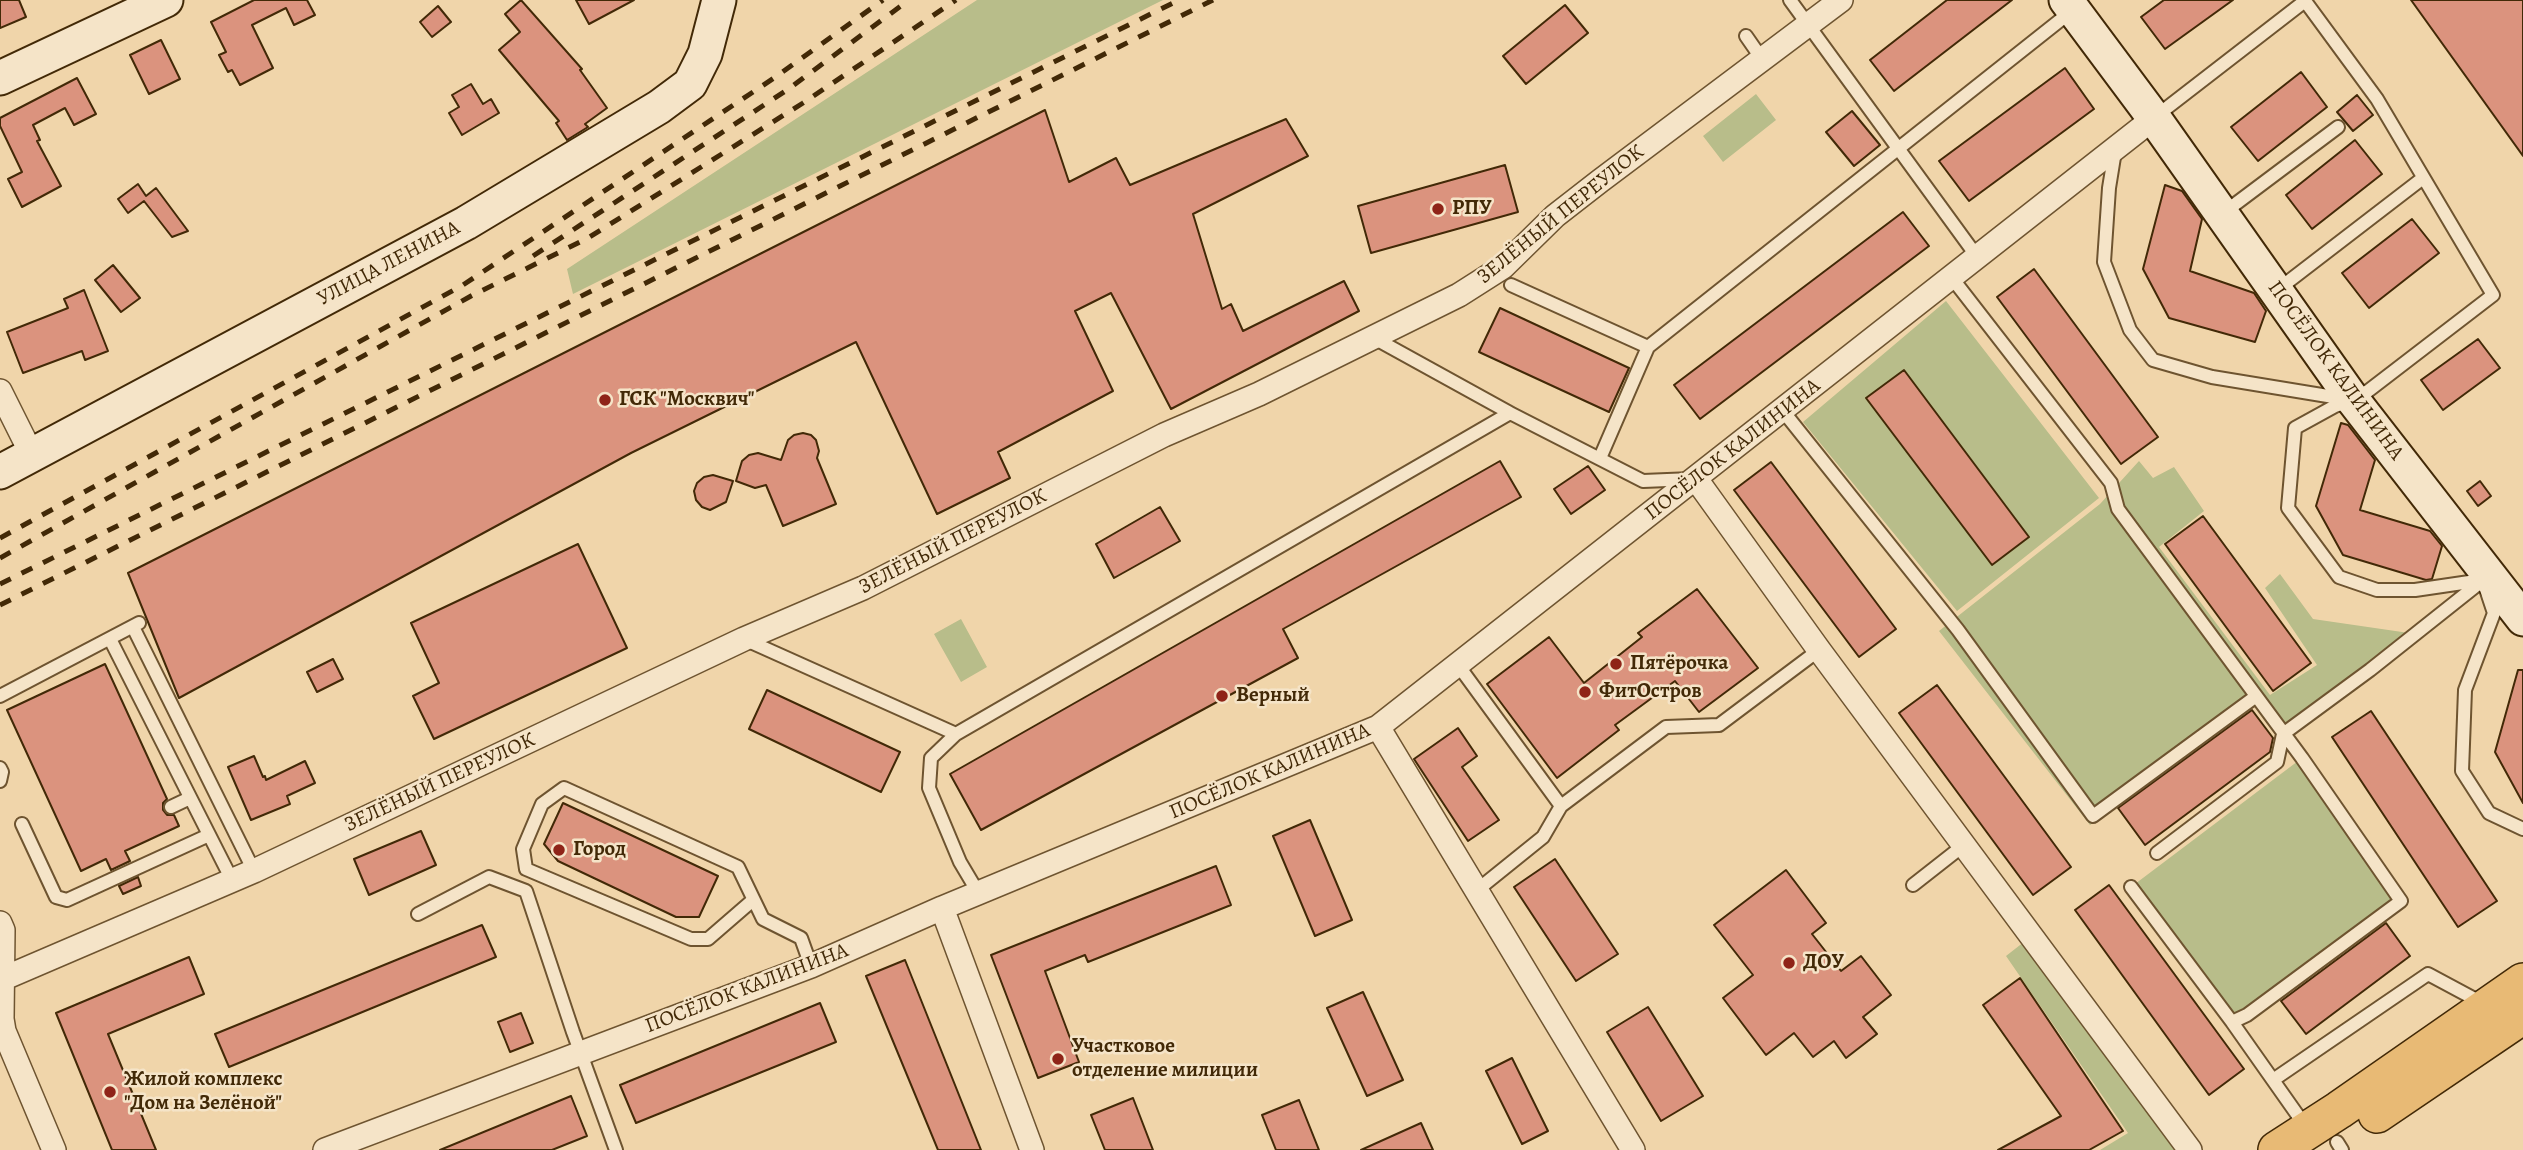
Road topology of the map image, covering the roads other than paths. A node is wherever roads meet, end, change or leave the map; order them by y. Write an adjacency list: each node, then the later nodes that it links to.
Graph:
1 (166, 0): 9 (street)
2 (719, 0): 26 (street, УЛИЦА ЛЕНИНА)
3 (1790, 0): 6 (lane)
4 (1841, 0): 6 (street, ЗЕЛЁНЫЙ ПЕРЕУЛОК)
5 (2069, 5): 10 (street, ПОСЁЛОК КАЛИНИНА); 13 (lane)
6 (1808, 25): 8 (street, ЗЕЛЁНЫЙ ПЕРЕУЛОК); 13 (lane)
7 (1746, 36): 8 (lane)
8 (1762, 59): 20 (street, ЗЕЛЁНЫЙ ПЕРЕУЛОК)
9 (0, 78)
10 (2154, 118): 12 (street, ПОСЁЛОК КАЛИНИНА); 14 (lane); 15 (street, ПОСЁЛОК КАЛИНИНА)
11 (2338, 127): 15 (lane)
12 (2116, 148): 16 (street, ПОСЁЛОК КАЛИНИНА); 23 (lane)
13 (1898, 149): 16 (lane); 21 (lane)
14 (2423, 178): 19 (lane); 23 (lane)
15 (2222, 214): 19 (street, ПОСЁЛОК КАЛИНИНА)
16 (1978, 258): 17 (street, ПОСЁЛОК КАЛИНИНА)
17 (1952, 278): 24 (street, ПОСЁЛОК КАЛИНИНА); 37 (lane)
18 (1511, 285): 21 (lane)
19 (2276, 291): 23 (street, ПОСЁЛОК КАЛИНИНА)
20 (1374, 338): 25 (lane); 33 (street, ЗЕЛЁНЫЙ ПЕРЕУЛОК)
21 (1648, 347): 27 (lane)
22 (0, 391): 26 (street)
23 (2353, 400): 30 (street, ПОСЁЛОК КАЛИНИНА); 30 (lane)
24 (1783, 411): 29 (street, ПОСЁЛОК КАЛИНИНА); 37 (lane)
25 (1510, 413): 27 (lane); 39 (lane)
26 (32, 455): 28 (street, УЛИЦА ЛЕНИНА)
27 (1600, 458): 29 (lane)
28 (0, 471)
29 (1696, 479): 34 (street); 35 (street, ПОСЁЛОК КАЛИНИНА)
30 (2487, 577): 31 (street, ПОСЁЛОК КАЛИНИНА); 40 (lane); 47 (lane)
31 (2523, 619)
32 (110, 639): 36 (lane); 43 (lane); 51 (lane)
33 (744, 639): 39 (lane); 51 (street, ЗЕЛЁНЫЙ ПЕРЕУЛОК)
34 (1819, 650): 44 (lane); 49 (street)
35 (1458, 665): 38 (street, ПОСЁЛОК КАЛИНИНА); 44 (lane)
36 (0, 696)
37 (2255, 696): 40 (lane)
38 (1378, 727): 55 (street); 56 (street, ПОСЁЛОК КАЛИНИНА)
39 (956, 734): 56 (lane)
40 (2283, 734): 50 (lane); 66 (lane)
41 (0, 768): 42 (lane)
42 (0, 780)
43 (190, 798): 45 (lane); 48 (lane)
44 (1561, 806): 55 (lane)
45 (171, 807)
46 (22, 824): 48 (lane)
47 (2523, 829)
48 (209, 835): 52 (lane)
49 (1964, 845): 53 (lane); 76 (street)
50 (2157, 853)
51 (254, 871): 52 (street, ЗЕЛЁНЫЙ ПЕРЕУЛОК)
52 (232, 880): 62 (street, ЗЕЛЁНЫЙ ПЕРЕУЛОК)
53 (1913, 885)
54 (2131, 887): 66 (lane)
55 (1476, 891): 75 (street)
56 (979, 894): 58 (street, ПОСЁЛОК КАЛИНИНА)
57 (753, 900): 57 (lane); 61 (lane)
58 (942, 908): 61 (street, ПОСЁЛОК КАЛИНИНА); 74 (street)
59 (418, 914): 67 (lane)
60 (0, 923): 62 (street)
61 (811, 966): 67 (street, ПОСЁЛОК КАЛИНИНА)
62 (1, 980): 71 (street)
63 (2523, 982): 64 (main road)
64 (2488, 1006): 68 (lane); 69 (main road)
65 (2523, 1015): 69 (main road)
66 (2232, 1022): 68 (lane)
67 (580, 1052): 70 (lane); 72 (street, ПОСЁЛОК КАЛИНИНА)
68 (2273, 1080): 69 (lane)
69 (2328, 1143): 77 (main road)
70 (615, 1147): 73 (lane)
71 (54, 1150)
72 (325, 1150)
73 (629, 1150)
74 (1032, 1150)
75 (1633, 1150)
76 (2190, 1150)
77 (2277, 1150)

